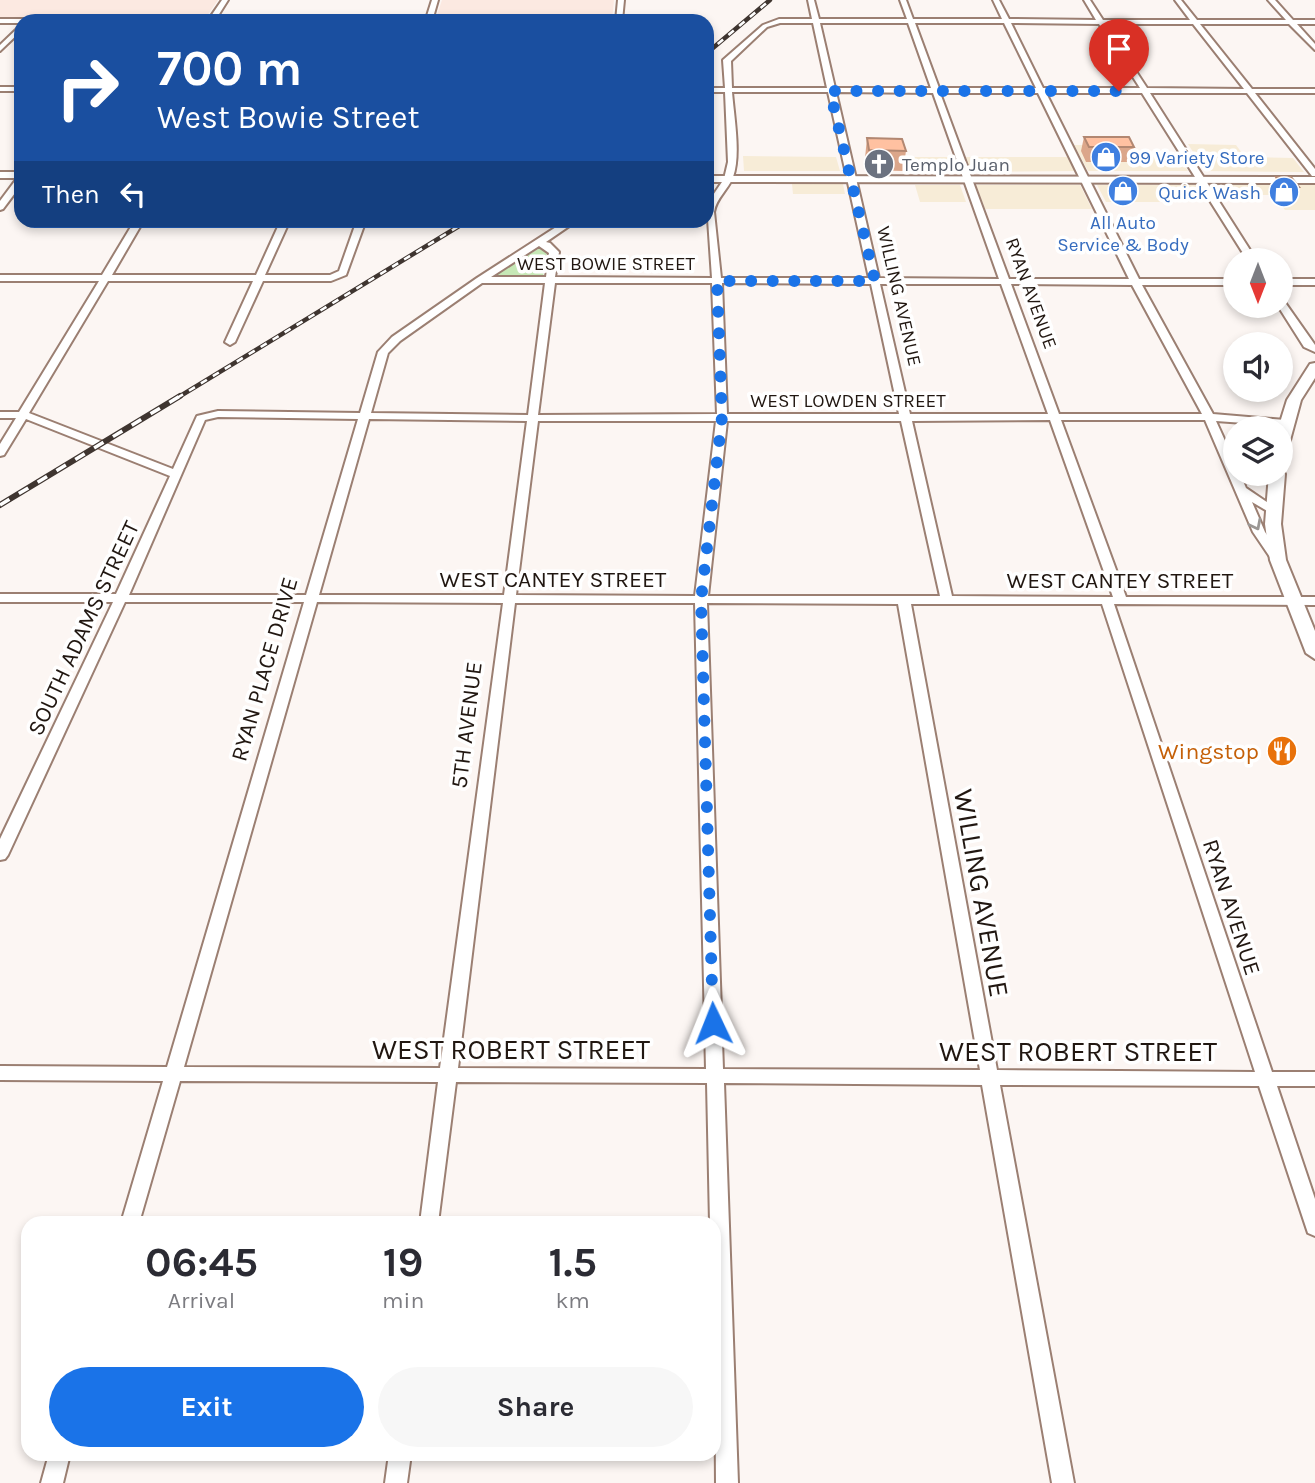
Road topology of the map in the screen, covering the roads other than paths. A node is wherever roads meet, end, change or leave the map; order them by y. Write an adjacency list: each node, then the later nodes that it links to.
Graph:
1 (811, 0): 7 (street, WILLING AVENUE)
2 (903, 0): 8 (street, RYAN AVENUE)
3 (996, 0): 9 (street)
4 (1087, 0): 10 (street)
5 (1178, 0): 11 (street)
6 (1270, 0): 12 (street)
7 (816, 22): 8 (street); 18 (street); 19 (street, WILLING AVENUE)
8 (911, 22): 9 (street); 20 (street, RYAN AVENUE)
9 (1007, 22): 10 (street); 21 (street)
10 (1101, 22): 11 (street); 22 (street)
11 (1195, 22): 12 (street); 23 (street)
12 (1291, 22): 13 (street); 15 (street)
13 (1315, 22)
14 (14, 34): 16 (street)
15 (1315, 48)
16 (0, 49)
17 (714, 90): 18 (street)
18 (730, 90): 19 (street); 27 (street)
19 (830, 91): 20 (street); 28 (street, WILLING AVENUE)
20 (936, 91): 21 (street); 29 (street, RYAN AVENUE)
21 (1041, 91): 22 (street); 30 (street)
22 (1145, 91): 23 (street); 31 (street)
23 (1250, 91): 24 (street); 25 (street)
24 (1315, 91)
25 (1315, 174)
26 (714, 179): 27 (main road)
27 (728, 179): 28 (main road); 34 (street)
28 (853, 180): 29 (main road); 49 (street, WILLING AVENUE)
29 (969, 180): 30 (main road); 50 (street, RYAN AVENUE)
30 (1085, 180): 31 (main road); 51 (street)
31 (1201, 180): 32 (main road); 42 (street)
32 (1315, 180)
33 (14, 187): 35 (street)
34 (714, 200)
35 (0, 207)
36 (135, 228): 44 (street)
37 (283, 228): 45 (street)
38 (359, 228): 45 (street)
39 (561, 228): 41 (street, RYAN PLACE DRIVE)
40 (711, 228): 48 (street)
41 (538, 243): 46 (street, RYAN PLACE DRIVE); 47 (street, 5TH AVENUE)
42 (1245, 248)
43 (0, 278): 44 (street)
44 (105, 278): 45 (street); 60 (street)
45 (261, 278): 56 (street)
46 (480, 280): 47 (street, WEST BOWIE STREET); 63 (street, RYAN PLACE DRIVE)
47 (550, 281): 48 (street, WEST BOWIE STREET); 69 (street, 5TH AVENUE)
48 (717, 281): 49 (street, WEST BOWIE STREET); 64 (street)
49 (875, 281): 50 (street, WEST BOWIE STREET); 65 (street, WILLING AVENUE)
50 (1005, 281): 51 (street, WEST BOWIE STREET); 66 (street, RYAN AVENUE)
51 (1135, 281): 52 (street, WEST BOWIE STREET); 61 (street)
52 (1223, 282)
53 (1293, 282): 54 (street)
54 (1315, 282)
55 (1291, 318): 57 (street)
56 (230, 342)
57 (1315, 349)
58 (1315, 367): 62 (main road)
59 (0, 415): 60 (street)
60 (24, 415): 70 (street); 71 (street)
61 (1209, 416): 66 (street, WEST LOWDEN STREET); 67 (street, WEST LOWDEN STREET); 73 (street)
62 (1288, 416)
63 (363, 417): 68 (street, WEST LOWDEN STREET); 69 (street, WEST LOWDEN STREET); 78 (street, RYAN PLACE DRIVE)
64 (722, 417): 65 (street, WEST LOWDEN STREET); 69 (street, WEST LOWDEN STREET); 80 (street)
65 (906, 417): 66 (street, WEST LOWDEN STREET); 82 (street, WILLING AVENUE)
66 (1055, 417): 83 (street, RYAN AVENUE)
67 (1223, 417)
68 (201, 418): 71 (street, SOUTH ADAMS STREET)
69 (532, 418): 79 (street, 5TH AVENUE)
70 (0, 453)
71 (176, 474): 77 (street, SOUTH ADAMS STREET)
72 (1276, 486): 74 (main road)
73 (1238, 488): 74 (street); 75 (street, one-way to 75)
74 (1274, 511): 75 (main road)
75 (1278, 560): 85 (main road)
76 (0, 598): 77 (street, WEST CANTEY STREET)
77 (121, 598): 78 (street, WEST CANTEY STREET); 87 (street, SOUTH ADAMS STREET)
78 (311, 599): 79 (street, WEST CANTEY STREET); 89 (street, RYAN PLACE DRIVE)
79 (509, 599): 80 (street, WEST CANTEY STREET); 90 (street, 5TH AVENUE)
80 (701, 600): 81 (street, WEST CANTEY STREET); 91 (street)
81 (904, 601): 82 (street, WEST CANTEY STREET); 92 (street, WILLING AVENUE)
82 (947, 601): 83 (street, WEST CANTEY STREET)
83 (1114, 601): 85 (street, WEST CANTEY STREET); 93 (street, RYAN AVENUE)
84 (1315, 601): 85 (street, WEST CANTEY STREET)
85 (1293, 602): 86 (main road)
86 (1315, 653)
87 (1, 852)
88 (0, 1073): 89 (street, WEST ROBERT STREET)
89 (174, 1074): 90 (street, WEST ROBERT STREET); 95 (street, RYAN PLACE DRIVE)
90 (447, 1075): 91 (street, WEST ROBERT STREET); 96 (street, 5TH AVENUE)
91 (715, 1076): 92 (street, WEST ROBERT STREET); 97 (street)
92 (988, 1077): 93 (street, WEST ROBERT STREET); 105 (street, WILLING AVENUE)
93 (1264, 1079): 94 (street, WEST ROBERT STREET); 98 (street, RYAN AVENUE)
94 (1315, 1079)
95 (132, 1216)
96 (430, 1216)
97 (719, 1216)
98 (1315, 1227)
99 (721, 1280): 104 (street)
100 (58, 1461): 102 (street)
101 (399, 1461): 103 (street)
102 (52, 1483)
103 (396, 1483)
104 (727, 1483)
105 (1063, 1483)

